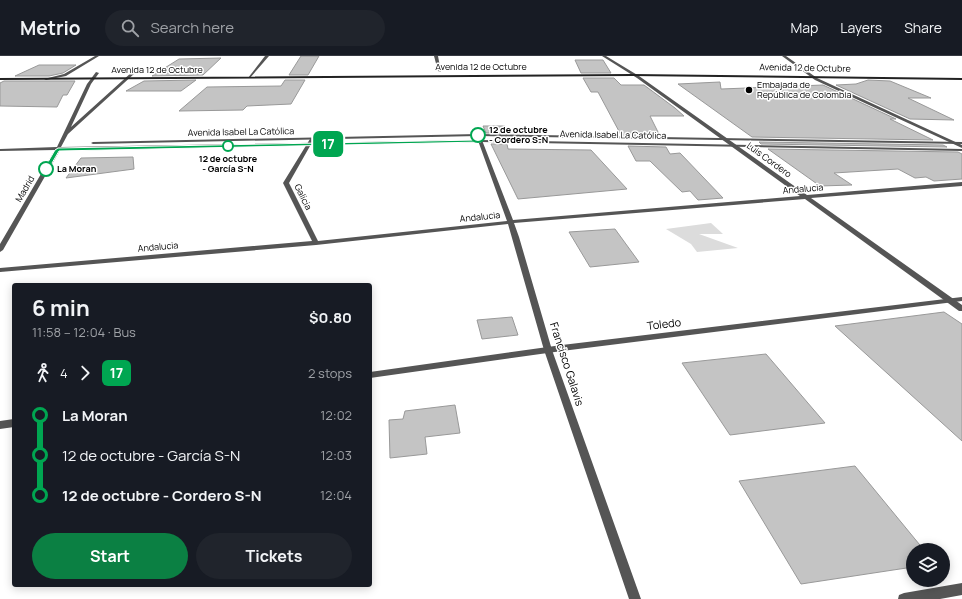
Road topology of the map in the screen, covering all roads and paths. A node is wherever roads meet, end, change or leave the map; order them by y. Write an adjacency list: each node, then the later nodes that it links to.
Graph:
1 (97, 56): 16 (street)
2 (267, 56): 11 (street)
3 (436, 56): 8 (street)
4 (604, 56): 7 (street, Luis Cordero)
5 (784, 56): 14 (street)
6 (571, 70): 7 (main road)
7 (628, 70): 9 (main road); 25 (street, Luis Cordero)
8 (440, 71)
9 (722, 71)
10 (244, 72): 11 (main road)
11 (254, 72): 12 (main road); 26 (street)
12 (260, 72)
13 (799, 72): 14 (main road, Avenida 12 de Octubre)
14 (806, 72): 23 (main road, Avenida 12 de Octubre)
15 (46, 73): 16 (main road)
16 (68, 73): 17 (main road); 29 (street)
17 (79, 73)
18 (91, 73): 19 (main road, Avenida 12 de Octubre)
19 (98, 73): 20 (main road, Avenida 12 de Octubre); 27 (street, Madrid)
20 (105, 73)
21 (133, 73): 22 (main road, Avenida 12 de Octubre); 24 (street)
22 (140, 73)
23 (812, 74): 25 (main road, Avenida 12 de Octubre); 30 (main road, Avenida 12 de Octubre); 35 (street)
24 (126, 75): 26 (main road, Avenida 12 de Octubre); 27 (main road, Avenida 12 de Octubre); 31 (street)
25 (635, 75): 26 (main road, Avenida 12 de Octubre); 33 (street, Luis Cordero)
26 (249, 77)
27 (92, 78): 29 (main road, Avenida 12 de Octubre); 31 (street, Madrid)
28 (0, 79): 29 (main road, Avenida 12 de Octubre)
29 (46, 79)
30 (962, 79)
31 (63, 137): 40 (street, Madrid)
32 (479, 138): 33 (street, Avenida Isabel La Católica); 34 (street, Avenida Isabel La Católica); 38 (street, Avenida Isabel La Católica); 39 (street, Avenida Isabel La Católica); 45 (street, Francisco Galavis)
33 (724, 138): 35 (street, Avenida Isabel La Católica); 39 (street, Luis Cordero)
34 (312, 139): 38 (street, Galicia); 40 (street, Avenida Isabel La Católica)
35 (953, 142): 36 (street, Avenida Isabel La Católica); 41 (street)
36 (962, 143)
37 (0, 145): 40 (street, Avenida Isabel La Católica)
38 (307, 145): 40 (street, Avenida Isabel La Católica); 46 (street, Galicia)
39 (733, 145): 41 (street, Avenida Isabel La Católica); 44 (street, Luis Cordero)
40 (59, 147): 42 (street, Avenida Isabel La Católica); 47 (street, Madrid)
41 (962, 148)
42 (0, 150)
43 (962, 184): 44 (street, Andalucia)
44 (806, 197): 45 (street, Andalucia); 50 (street, Luis Cordero)
45 (510, 222): 46 (street, Andalucia); 52 (street, Francisco Galavis)
46 (316, 243): 48 (street, Andalucia)
47 (0, 250)
48 (0, 270)
49 (962, 299): 50 (street, Toledo)
50 (951, 300): 51 (street, Luis Cordero); 52 (street, Toledo)
51 (962, 308)
52 (548, 350): 53 (street, Toledo); 57 (street, Francisco Galavis)
53 (372, 375)
54 (12, 423): 55 (street)
55 (0, 425)
56 (962, 589): 58 (street)
57 (635, 599)
58 (904, 599)

